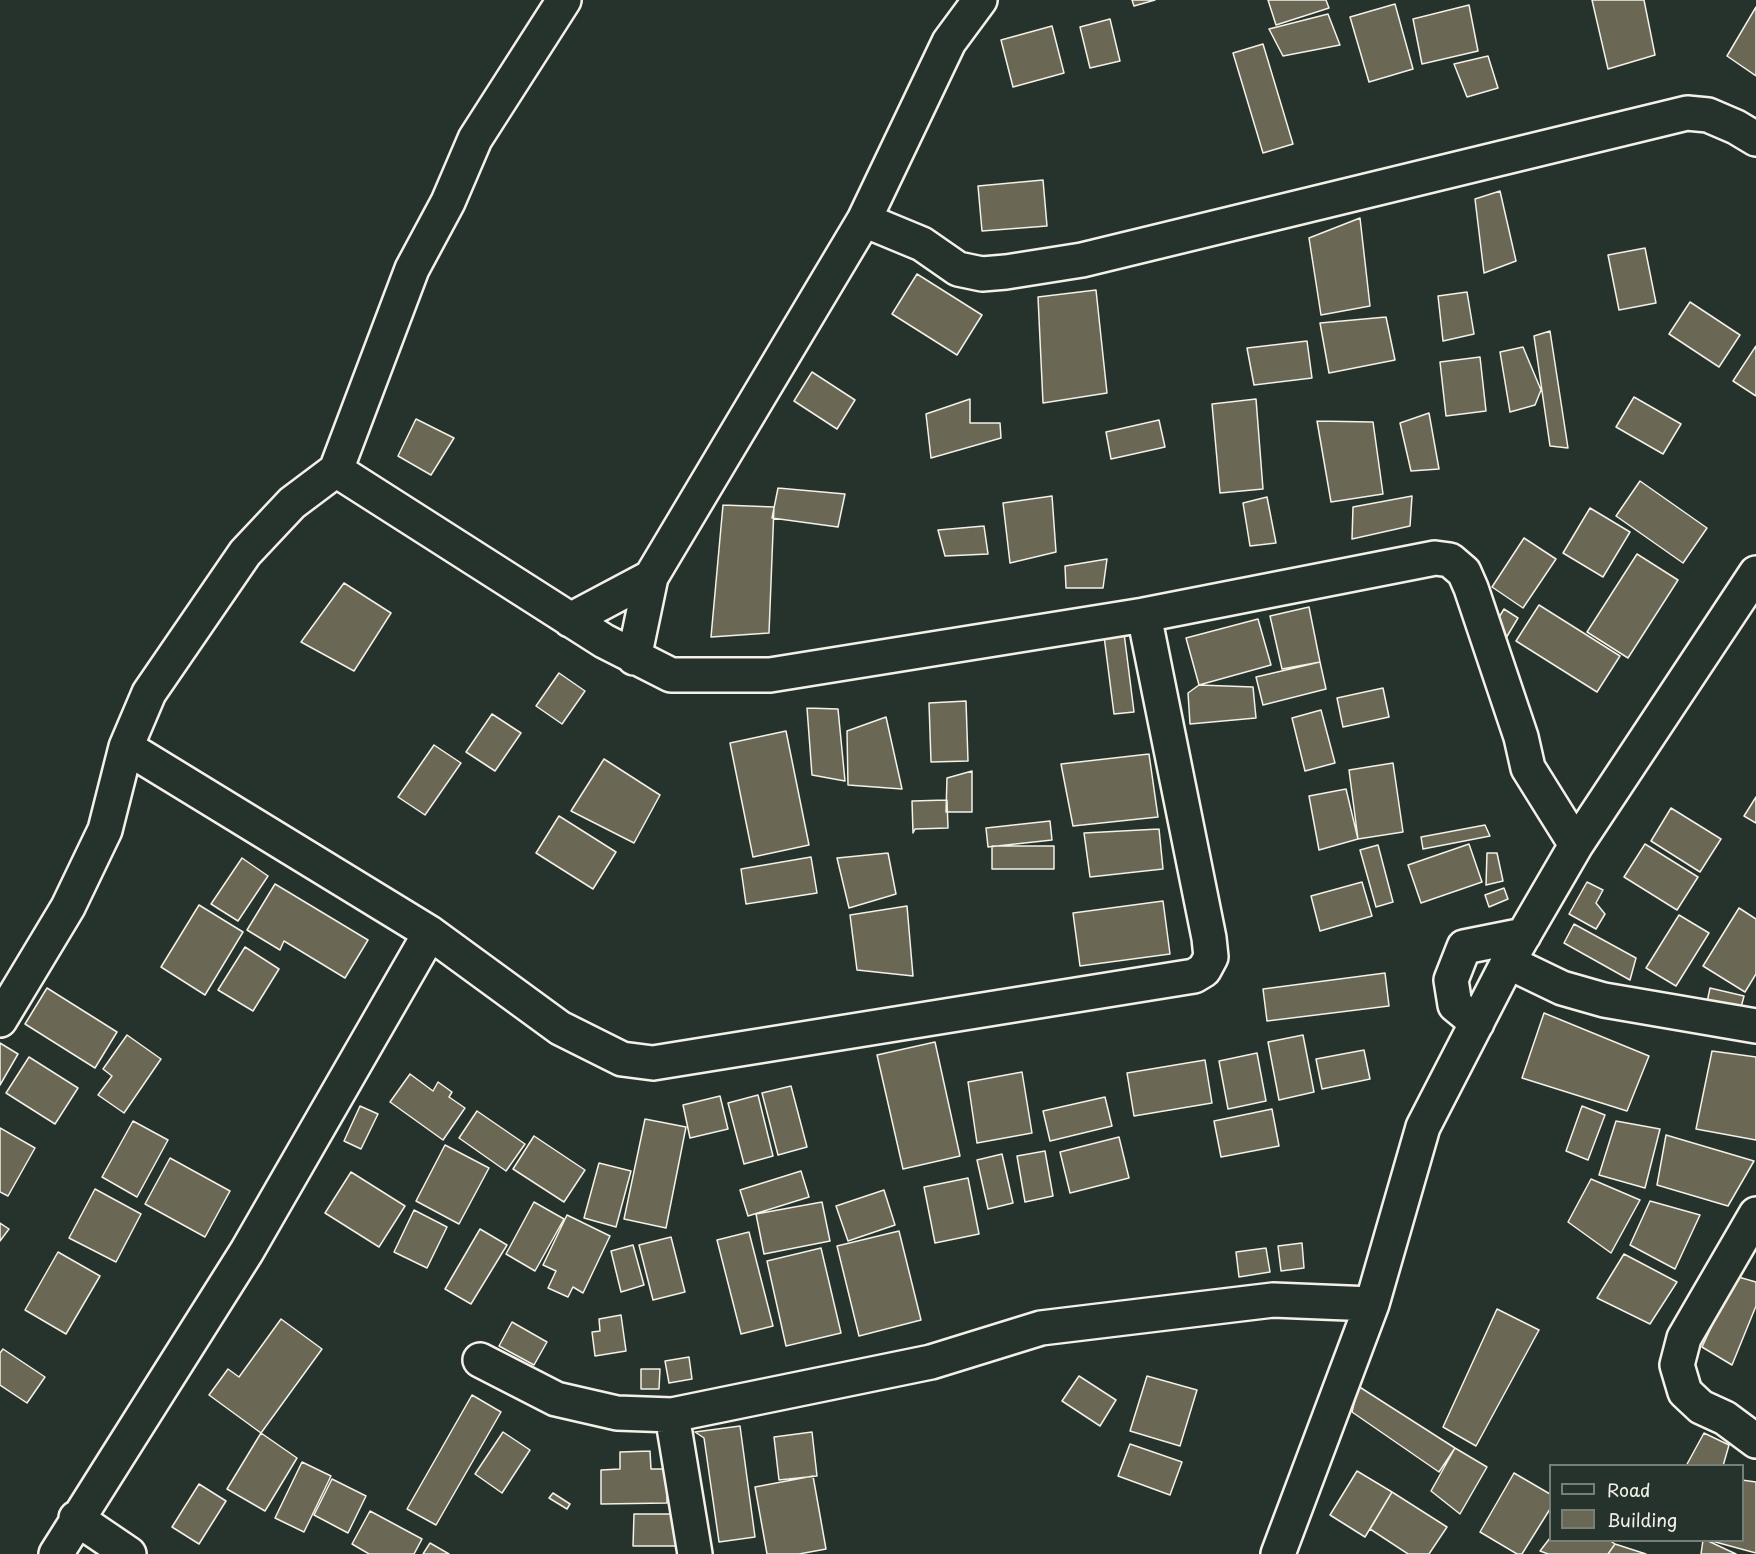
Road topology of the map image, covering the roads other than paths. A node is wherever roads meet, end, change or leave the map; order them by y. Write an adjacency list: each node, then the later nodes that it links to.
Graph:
1 (564, 0): 5 (street)
2 (980, 0): 4 (street)
3 (1756, 139): 4 (street)
4 (864, 220): 7 (street)
5 (336, 470): 9 (street); 11 (street)
6 (1756, 573): 12 (street)
7 (651, 577): 9 (street); 10 (street)
8 (1144, 615): 10 (street); 12 (street); 13 (street)
9 (570, 620): 10 (street)
10 (634, 658)
11 (126, 747): 13 (street); 15 (street)
12 (1576, 845): 14 (street)
13 (430, 933): 23 (street)
14 (1516, 949): 16 (street); 16 (street); 17 (street)
15 (0, 1020)
16 (1477, 1023): 19 (street)
17 (1756, 1026)
18 (1756, 1214): 22 (street)
19 (1372, 1304): 21 (street); 27 (street)
20 (480, 1360): 21 (street)
21 (672, 1415): 26 (street)
22 (1756, 1441)
23 (76, 1518): 24 (street); 25 (street)
24 (56, 1554)
25 (129, 1554)
26 (695, 1554)
27 (1278, 1554)

